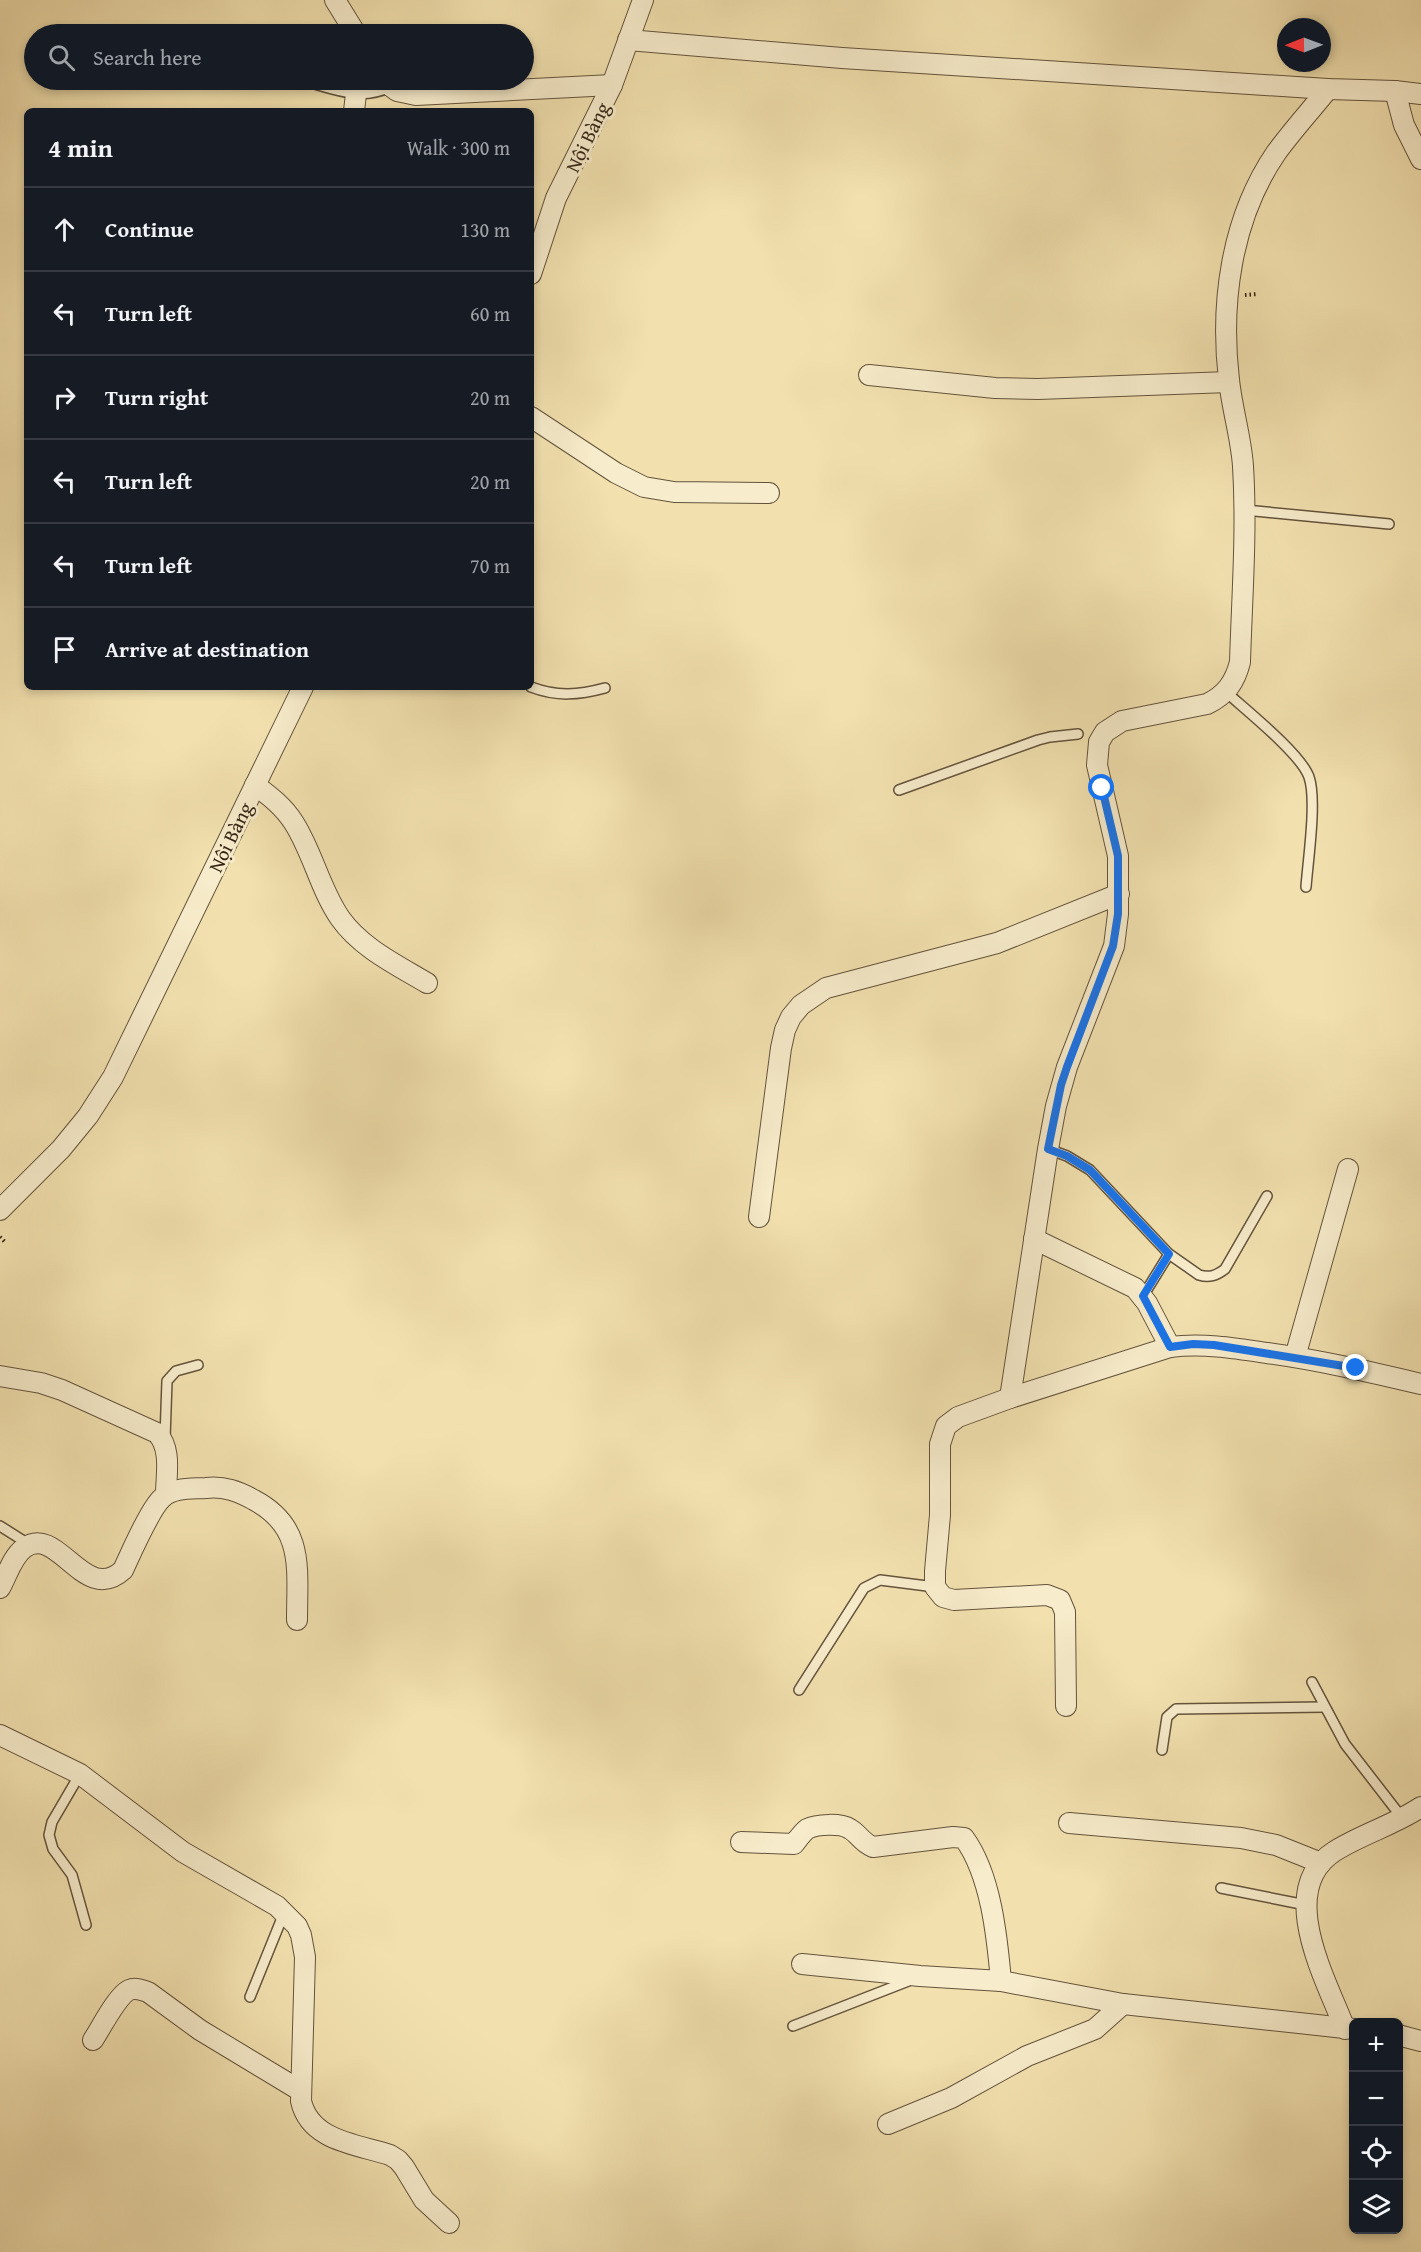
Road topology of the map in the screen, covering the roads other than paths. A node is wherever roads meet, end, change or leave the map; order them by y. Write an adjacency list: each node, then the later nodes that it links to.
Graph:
1 (334, 0): 3 (street)
2 (643, 0): 4 (street, Nội Bàng)
3 (350, 24)
4 (628, 40): 5 (street, Nội Bàng); 7 (street)
5 (612, 85): 6 (street); 16 (street, Nội Bàng)
6 (534, 89)
7 (1328, 89): 12 (street); 18 (street)
8 (324, 90): 14 (lane)
9 (380, 90): 14 (lane)
10 (398, 90): 11 (street)
11 (514, 90)
12 (1395, 91): 13 (street); 15 (street)
13 (1421, 94)
14 (355, 103)
15 (1421, 159)
16 (534, 265)
17 (869, 375): 18 (street)
18 (1229, 382): 21 (street)
19 (534, 419): 20 (street)
20 (769, 493)
21 (1245, 510): 22 (lane); 26 (street)
22 (1389, 524)
23 (534, 688): 24 (lane)
24 (605, 688)
25 (302, 690): 28 (street, Nội Bàng)
26 (1226, 692): 30 (lane); 31 (street)
27 (1078, 734): 29 (lane)
28 (255, 785): 32 (street); 36 (street, Nội Bàng)
29 (899, 790)
30 (1306, 887)
31 (1119, 894): 33 (street); 37 (street)
32 (427, 983)
33 (1048, 1149): 38 (street); 39 (lane)
34 (1347, 1169): 42 (street)
35 (1267, 1196): 39 (lane)
36 (0, 1210)
37 (759, 1217)
38 (1034, 1239): 40 (street); 46 (street)
39 (1169, 1254): 40 (lane)
40 (1143, 1296): 41 (street)
41 (1170, 1347): 42 (street); 46 (street)
42 (1295, 1357): 45 (street)
43 (198, 1365): 47 (lane)
44 (0, 1376): 47 (street)
45 (1421, 1384)
46 (1010, 1398): 51 (street)
47 (164, 1443): 48 (street)
48 (166, 1494): 50 (street); 53 (street)
49 (0, 1526): 50 (lane)
50 (30, 1545): 52 (street)
51 (935, 1579): 55 (lane); 56 (street)
52 (0, 1588)
53 (297, 1620)
54 (1312, 1683): 57 (lane)
55 (799, 1690)
56 (1066, 1706)
57 (1324, 1707): 59 (lane); 62 (lane)
58 (0, 1735): 60 (street)
59 (1162, 1750)
60 (80, 1774): 68 (street); 69 (lane)
61 (1421, 1807): 62 (street)
62 (1403, 1819): 65 (street)
63 (1069, 1823): 65 (street)
64 (741, 1842): 72 (street)
65 (1321, 1863): 67 (street)
66 (1221, 1888): 67 (lane)
67 (1305, 1905): 76 (street)
68 (284, 1912): 73 (lane); 80 (street)
69 (86, 1925)
70 (802, 1964): 71 (street)
71 (920, 1976): 72 (street); 75 (lane)
72 (1001, 1981): 74 (street)
73 (250, 1996)
74 (1124, 2004): 76 (street); 81 (street)
75 (793, 2026)
76 (1349, 2029)
77 (1403, 2036): 79 (street)
78 (93, 2040): 80 (street)
79 (1421, 2041)
80 (301, 2091): 82 (street)
81 (888, 2124)
82 (449, 2223)

